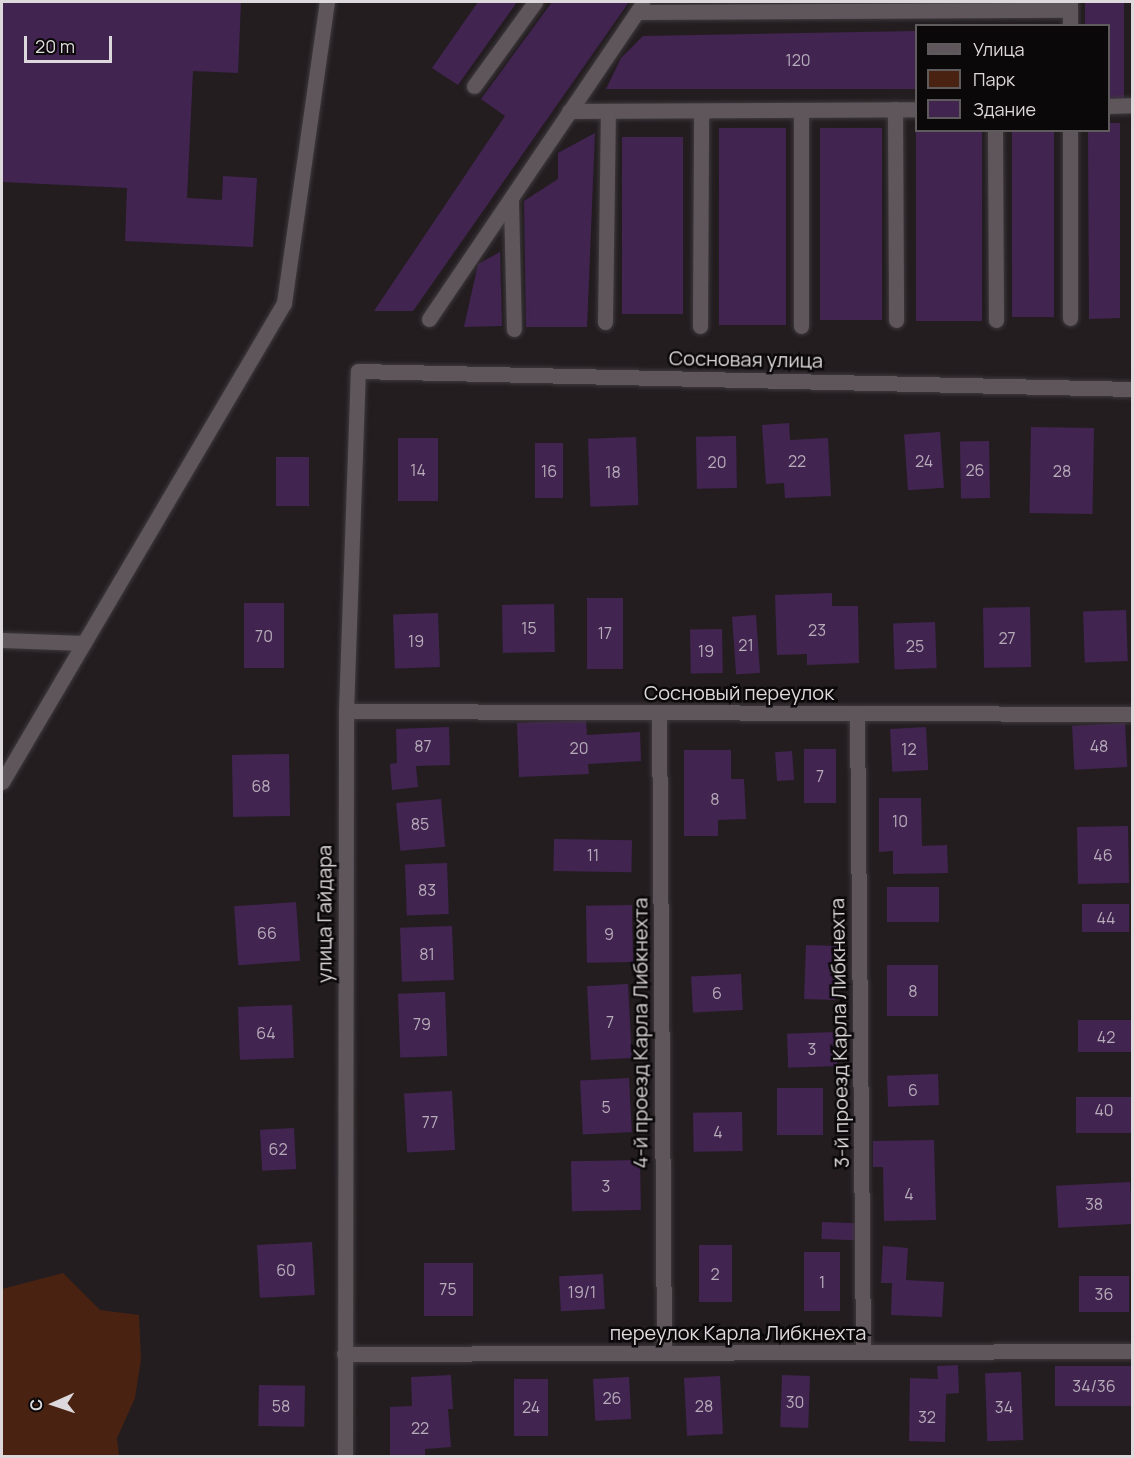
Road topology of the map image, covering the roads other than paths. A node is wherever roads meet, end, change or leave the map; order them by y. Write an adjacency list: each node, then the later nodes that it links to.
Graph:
1 (327, 2): 28 (street)
2 (535, 2): 5 (street)
3 (640, 7): 4 (street); 11 (street)
4 (1070, 12)
5 (474, 86)
6 (1132, 105): 7 (street)
7 (1110, 106)
8 (895, 109): 9 (street); 10 (street); 19 (street)
9 (915, 109)
10 (801, 110): 12 (street); 23 (street)
11 (569, 111): 13 (street); 16 (street)
12 (701, 111): 13 (street); 22 (street)
13 (608, 112): 21 (street)
14 (994, 132): 20 (street)
15 (1070, 132): 17 (street)
16 (511, 201): 18 (street); 24 (street)
17 (1070, 318)
18 (429, 319)
19 (896, 320)
20 (996, 320)
21 (605, 322)
22 (700, 326)
23 (801, 326)
24 (514, 329)
25 (358, 371): 26 (street, Сосновая улица); 29 (street, улица Гайдара)
26 (1132, 388)
27 (2, 640): 28 (street)
28 (84, 643): 33 (street)
29 (346, 711): 30 (street, Сосновый переулок); 37 (street, улица Гайдара)
30 (659, 712): 31 (street, Сосновый переулок); 36 (street, 4-й проезд Карла Либкнехта)
31 (857, 713): 32 (street, Сосновый переулок); 35 (street, 3-й проезд Карла Либкнехта)
32 (1132, 714)
33 (2, 782)
34 (1132, 1351): 35 (street, переулок Карла Либкнехта)
35 (863, 1352): 36 (street, переулок Карла Либкнехта)
36 (664, 1353): 37 (street, переулок Карла Либкнехта)
37 (344, 1354): 38 (street, улица Гайдара)
38 (345, 1456)

